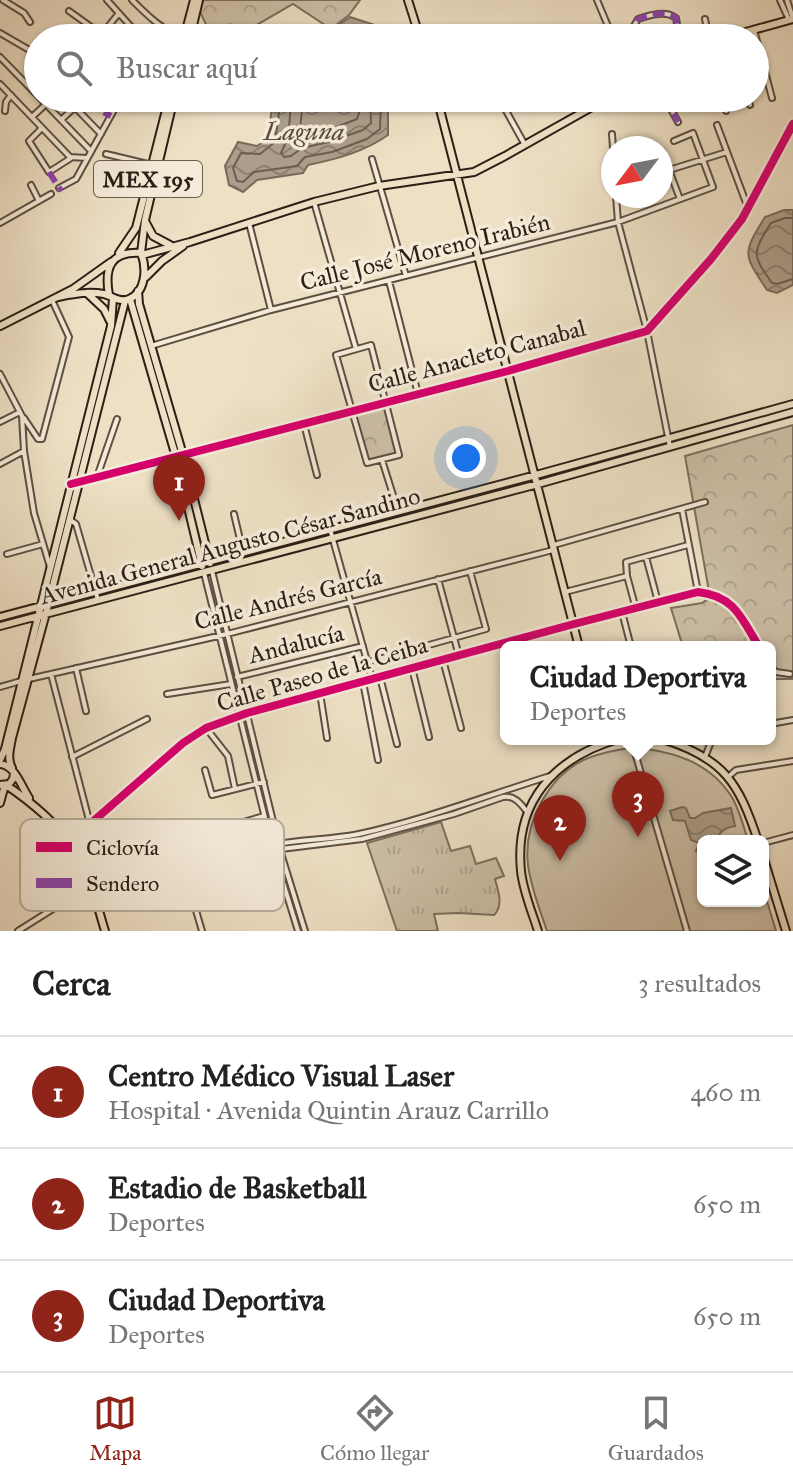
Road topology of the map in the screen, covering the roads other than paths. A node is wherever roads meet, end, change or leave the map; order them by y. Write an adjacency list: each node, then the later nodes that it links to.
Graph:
1 (3, 0): 9 (street); 14 (street)
2 (107, 0): 11 (street)
3 (132, 0): 18 (street)
4 (408, 0): 20 (main road)
5 (597, 0): 21 (street)
6 (780, 0): 13 (street)
7 (787, 0): 13 (street)
8 (193, 2): 19 (main road)
9 (0, 7)
10 (69, 11): 15 (street)
11 (119, 13): 16 (street); 17 (street)
12 (705, 19): 24 (street)
13 (792, 19): 25 (main road)
14 (30, 22)
15 (89, 24)
16 (110, 24)
17 (130, 24)
18 (159, 24)
19 (189, 24)
20 (416, 24)
21 (607, 24)
22 (635, 24): 23 (street)
23 (677, 24)
24 (706, 24)
25 (769, 26)
26 (0, 33): 27 (street)
27 (24, 47)
28 (0, 57): 29 (street)
29 (24, 82)
30 (0, 84): 32 (street)
31 (769, 87): 33 (street)
32 (11, 95): 34 (street); 35 (street)
33 (772, 98)
34 (24, 109)
35 (5, 111)
36 (27, 112): 48 (street)
37 (37, 112): 48 (street)
38 (54, 112): 49 (street)
39 (70, 112): 49 (street)
40 (80, 112): 54 (street)
41 (113, 112): 54 (street)
42 (168, 112): 64 (main road, MEX 195)
43 (169, 112): 75 (main road, MEX 195)
44 (440, 112): 65 (main road)
45 (507, 112): 56 (street)
46 (583, 112): 56 (main road)
47 (673, 112): 50 (street)
48 (32, 117): 53 (street)
49 (61, 120): 57 (street)
50 (678, 122)
51 (793, 124): 74 (street)
52 (717, 125): 58 (street)
53 (42, 128): 60 (street); 60 (street)
54 (101, 134): 57 (street)
55 (674, 141): 63 (street)
56 (525, 145): 65 (main road)
57 (91, 151): 61 (street)
58 (727, 152): 63 (street); 74 (street)
59 (106, 154): 64 (street)
60 (71, 158): 61 (street)
61 (87, 158): 68 (street)
62 (372, 159): 67 (street)
63 (703, 159): 70 (street, Calle José Moreno Irabién); 70 (street)
64 (152, 165): 83 (main road, MEX 195)
65 (456, 175): 67 (main road); 82 (main road)
66 (31, 185): 71 (street)
67 (379, 186): 72 (main road); 84 (street)
68 (59, 188)
69 (51, 194): 71 (street)
70 (680, 199): 77 (street, Calle José Moreno Irabién)
71 (39, 201): 78 (street)
72 (314, 202): 76 (main road); 89 (street)
73 (617, 208): 77 (street)
74 (748, 208): 96 (street)
75 (145, 220): 80 (main road); 81 (main road, MEX 195)
76 (249, 222): 79 (main road); 93 (street)
77 (618, 222): 82 (street, Calle José Moreno Irabién); 96 (street)
78 (0, 223)
79 (190, 242): 80 (main road); 85 (main road)
80 (174, 246): 81 (main road)
81 (141, 254): 83 (main road); 85 (main road)
82 (478, 256): 84 (street, Calle José Moreno Irabién); 99 (main road)
83 (115, 258): 90 (main road); 91 (main road)
84 (406, 276): 86 (street, Calle José Moreno Irabién)
85 (144, 280): 87 (main road)
86 (389, 281): 89 (street, Calle José Moreno Irabién); 101 (street)
87 (138, 291): 92 (main road); 97 (main road)
88 (83, 293): 90 (main road); 91 (main road); 95 (main road)
89 (340, 293): 93 (street, Calle José Moreno Irabién); 98 (street)
90 (111, 296): 92 (main road); 95 (main road)
91 (55, 298): 94 (main road); 106 (street)
92 (127, 300): 97 (main road); 119 (main road)
93 (271, 310): 97 (street, Calle José Moreno Irabién)
94 (0, 326)
95 (111, 327): 119 (main road)
96 (647, 331): 99 (street, Calle Anacleto Canabal); 110 (street)
97 (148, 347): 113 (main road)
98 (356, 349): 102 (street); 104 (street)
99 (508, 371): 101 (street, Calle Anacleto Canabal); 117 (main road)
100 (0, 374): 106 (street)
101 (418, 394): 102 (street, Calle Anacleto Canabal)
102 (384, 403): 104 (street, Calle Anacleto Canabal); 114 (street)
103 (793, 404): 110 (main road, Avenida General Augusto César Sandino)
104 (353, 410): 109 (street, Calle Anacleto Canabal); 114 (street)
105 (793, 412): 111 (main road, Avenida General Augusto César Sandino)
106 (21, 414): 108 (street); 112 (street)
107 (117, 419): 118 (street)
108 (0, 422)
109 (304, 424): 113 (street, Calle Anacleto Canabal); 116 (street)
110 (668, 438): 111 (street); 117 (main road, Avenida General Augusto César Sandino)
111 (670, 447): 120 (main road, Avenida General Augusto César Sandino)
112 (24, 451): 115 (street); 128 (street)
113 (179, 456): 118 (street, Calle Anacleto Canabal); 134 (main road)
114 (382, 460): 123 (street)
115 (0, 464)
116 (317, 475)
117 (536, 475): 120 (main road); 123 (main road, Avenida General Augusto César Sandino)
118 (97, 477): 119 (street, Calle Anacleto Canabal)
119 (74, 483): 125 (main road); 135 (main road)
120 (538, 484): 127 (main road, Avenida General Augusto César Sandino); 130 (main road)
121 (705, 502): 122 (street, Calle Andrés García)
122 (682, 509): 129 (street); 130 (street, Calle Andrés García)
123 (398, 511): 126 (main road, Avenida General Augusto César Sandino)
124 (234, 514): 131 (street)
125 (69, 519): 142 (street); 145 (main road)
126 (330, 529): 127 (street); 131 (main road, Avenida General Augusto César Sandino)
127 (333, 538): 137 (main road, Avenida General Augusto César Sandino); 143 (street)
128 (43, 544): 132 (street); 135 (street)
129 (688, 545): 133 (street); 141 (street)
130 (554, 548): 136 (street, Calle Andrés García); 140 (main road)
131 (243, 552): 134 (main road, Avenida General Augusto César Sandino)
132 (7, 554)
133 (646, 557): 138 (street); 144 (street)
134 (205, 562): 137 (main road); 142 (main road, Avenida General Augusto César Sandino)
135 (50, 568): 145 (main road)
136 (470, 571): 139 (street, Calle Andrés García); 154 (street)
137 (208, 572): 142 (main road, Avenida General Augusto César Sandino); 152 (street); 153 (street)
138 (627, 576): 140 (street); 146 (street)
139 (438, 579): 143 (street, Calle Andrés García); 154 (street)
140 (565, 592): 150 (main road)
141 (698, 592): 144 (street, Calle Paseo de la Ceiba); 158 (street)
142 (97, 596): 145 (main road, Avenida General Augusto César Sandino); 148 (main road, Avenida General Augusto César Sandino)
143 (351, 602): 152 (street, Calle Andrés García); 160 (street)
144 (658, 602): 146 (street, Calle Paseo de la Ceiba)
145 (44, 605): 148 (main road); 149 (main road, Avenida General Augusto César Sandino)
146 (636, 609): 147 (street, Calle Paseo de la Ceiba)
147 (622, 612): 150 (street, Calle Paseo de la Ceiba); 157 (street)
148 (42, 614): 151 (main road, Avenida General Augusto César Sandino); 172 (main road)
149 (0, 617)
150 (574, 624): 155 (street, Calle Paseo de la Ceiba); 156 (main road)
151 (0, 626)
152 (227, 634): 153 (street, Calle Andrés García); 169 (street)
153 (220, 635): 164 (street, Calle Andrés García); 173 (street)
154 (454, 638): 161 (street); 163 (street)
155 (513, 641)
156 (578, 641)
157 (629, 641)
158 (755, 641)
159 (500, 645): 161 (street, Calle Paseo de la Ceiba)
160 (363, 646): 163 (street); 169 (street, Andalucía)
161 (459, 656): 162 (street, Calle Paseo de la Ceiba)
162 (443, 660): 165 (street, Calle Paseo de la Ceiba); 183 (street)
163 (368, 662): 171 (street)
164 (76, 668): 167 (street, Calle Andrés García); 178 (street)
165 (412, 668): 170 (street, Calle Paseo de la Ceiba); 184 (street)
166 (776, 672): 168 (street)
167 (51, 674): 172 (street, Calle Andrés García); 193 (street)
168 (790, 674)
169 (238, 677): 173 (street, Andalucía); 179 (street)
170 (380, 677): 171 (street, Calle Paseo de la Ceiba); 186 (street)
171 (372, 679): 174 (street, Calle Paseo de la Ceiba)
172 (26, 680): 175 (street, Calle Andrés García); 197 (main road); 199 (main road)
173 (231, 681): 177 (street, Andalucía); 180 (street)
174 (363, 682): 176 (street, Calle Paseo de la Ceiba); 195 (street)
175 (0, 687)
176 (320, 693): 179 (street, Calle Paseo de la Ceiba); 185 (street)
177 (167, 694)
178 (86, 711)
179 (247, 713): 180 (street, Calle Paseo de la Ceiba); 202 (street)
180 (239, 715): 182 (street, Calle Paseo de la Ceiba); 203 (street)
181 (147, 719): 193 (street)
182 (206, 728): 205 (street); 213 (street, Calle Paseo de la Ceiba)
183 (461, 728)
184 (429, 737)
185 (327, 738)
186 (397, 744)
187 (593, 745): 192 (main road)
188 (599, 745): 192 (main road)
189 (633, 745): 235 (street)
190 (683, 745): 194 (main road)
191 (710, 745): 194 (street)
192 (591, 748): 200 (main road)
193 (72, 757): 212 (street)
194 (705, 757): 201 (main road)
195 (378, 760)
196 (793, 761): 201 (street)
197 (0, 762): 199 (main road)
198 (205, 770): 205 (street)
199 (13, 771): 204 (main road); 206 (main road)
200 (550, 776): 208 (street); 209 (main road)
201 (728, 777): 217 (main road)
202 (264, 782): 203 (street); 216 (street)
203 (256, 783): 205 (street); 210 (street)
204 (4, 785): 206 (main road); 207 (main road)
205 (235, 789)
206 (30, 802): 211 (main road)
207 (0, 803)
208 (467, 807): 209 (street); 220 (street)
209 (528, 813): 234 (main road)
210 (264, 816): 214 (street); 215 (street)
211 (47, 819)
212 (89, 819)
213 (96, 819)
214 (254, 819)
215 (265, 819)
216 (273, 819)
217 (758, 835)
218 (793, 835): 219 (street)
219 (769, 840)
220 (284, 847)
221 (284, 863): 224 (street)
222 (769, 876): 236 (main road)
223 (284, 886): 225 (street)
224 (293, 891): 225 (street); 233 (street)
225 (286, 893): 232 (street)
226 (50, 911): 229 (street)
227 (99, 911): 230 (main road)
228 (196, 911): 231 (street)
229 (18, 931)
230 (105, 931)
231 (202, 931)
232 (298, 931)
233 (305, 931)
234 (538, 931)
235 (687, 931)
236 (786, 931)

